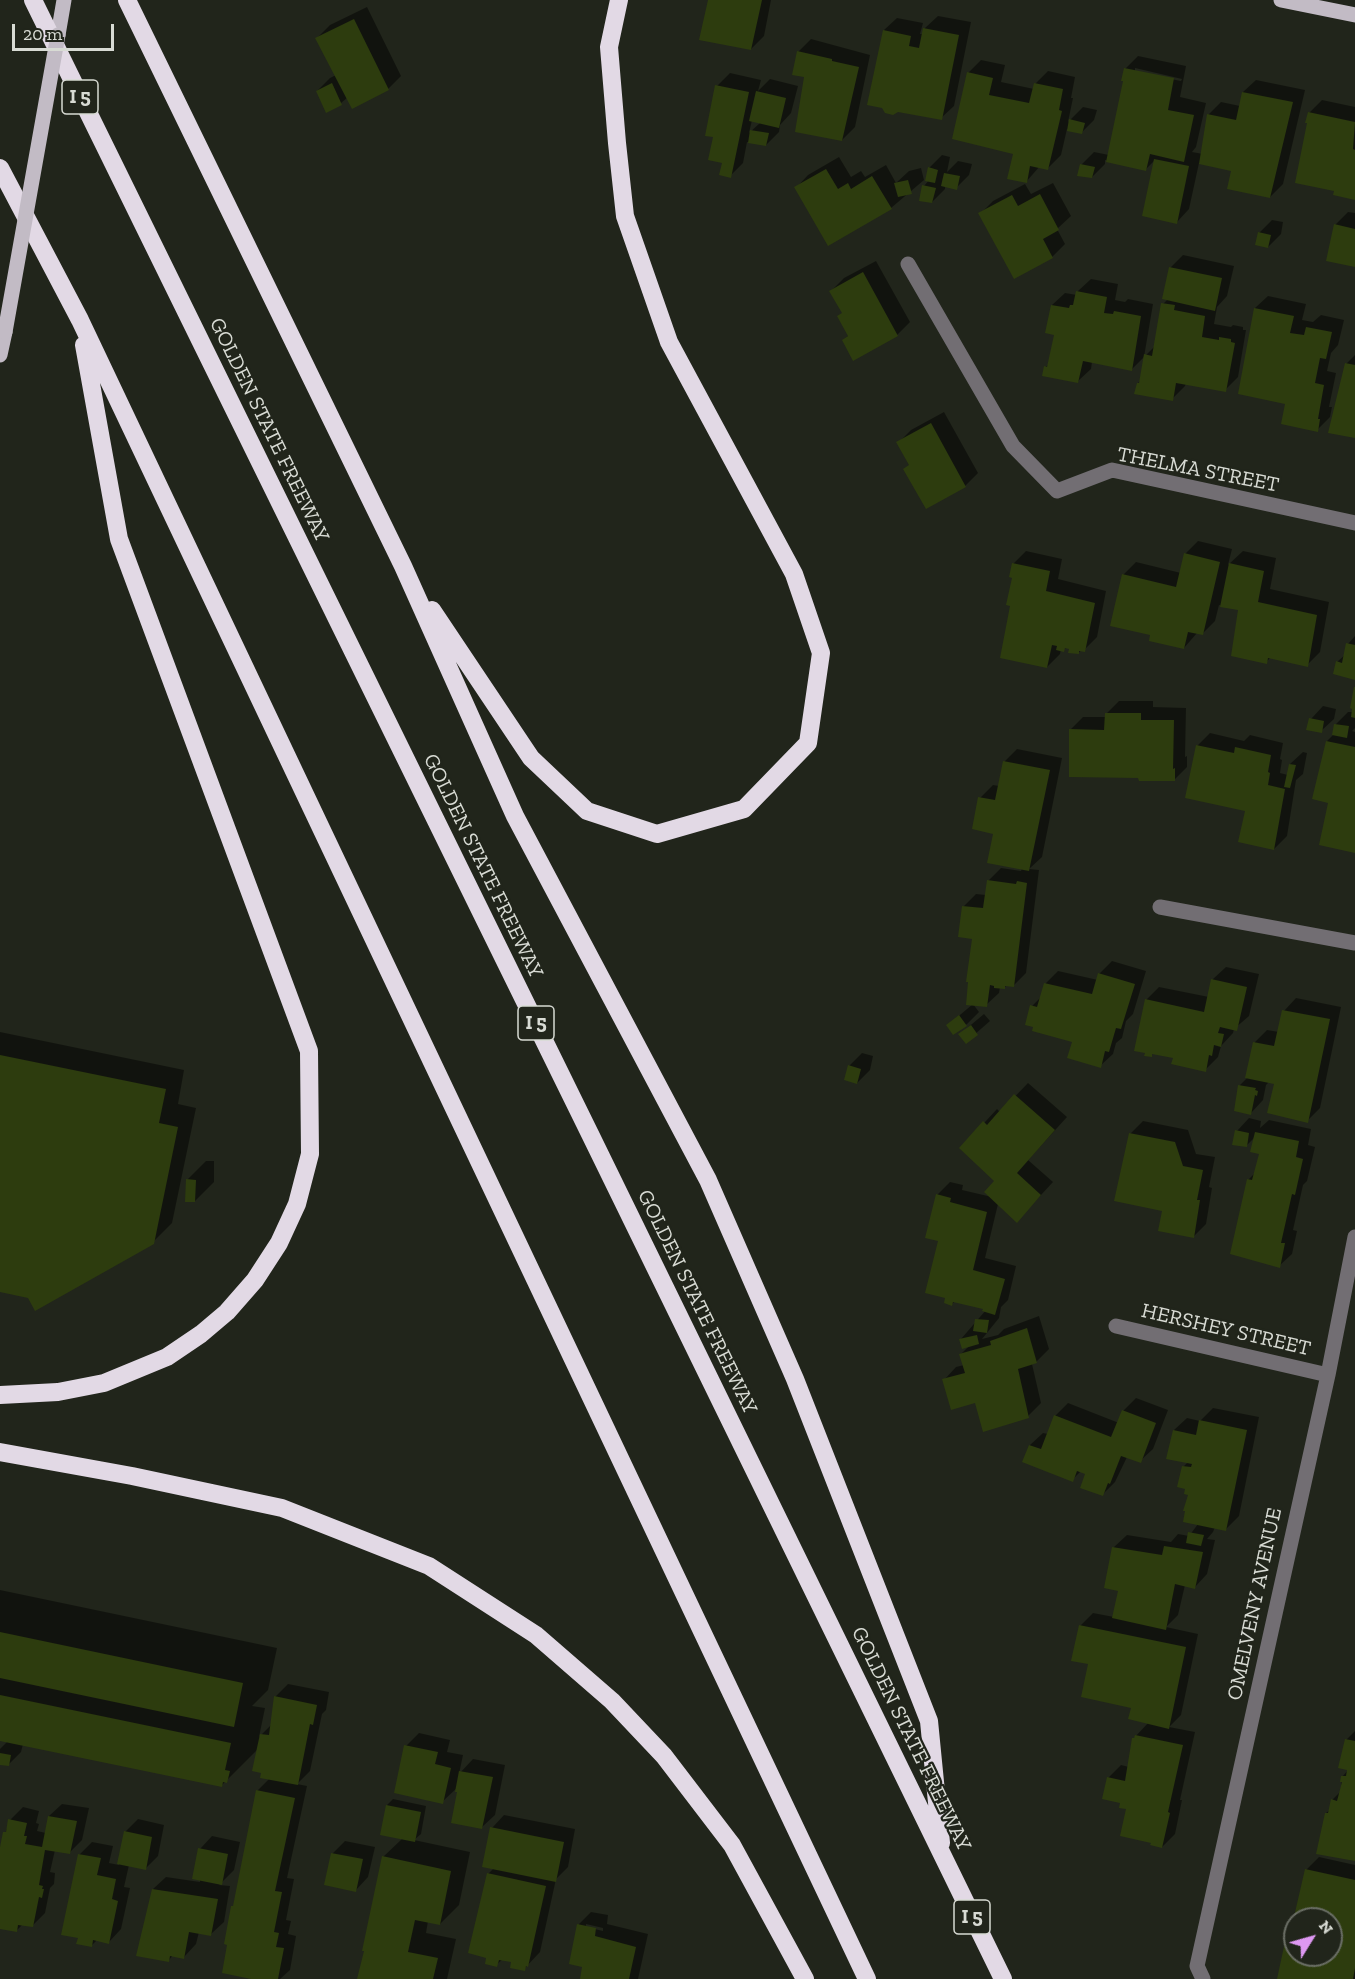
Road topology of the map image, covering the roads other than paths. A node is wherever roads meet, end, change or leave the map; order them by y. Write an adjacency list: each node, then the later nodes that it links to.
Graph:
1 (33, 0): 20 (highway, GOLDEN STATE FREEWAY / I 5)
2 (64, 0): 10 (main road, bridge)
3 (127, 0): 12 (highway)
4 (620, 0): 12 (highway)
5 (1281, 0): 6 (main road)
6 (1355, 15)
7 (0, 168): 9 (highway)
8 (908, 264): 11 (street, THELMA STREET)
9 (80, 320): 18 (highway); 22 (highway)
10 (0, 355)
11 (1355, 523)
12 (403, 566): 20 (highway)
13 (1160, 907): 14 (street)
14 (1355, 943)
15 (1355, 1237): 17 (street, OMELVENY AVENUE)
16 (1116, 1326): 17 (street, HERSHEY STREET)
17 (1328, 1375): 24 (street, OMELVENY AVENUE)
18 (0, 1395)
19 (0, 1452): 21 (highway)
20 (942, 1854): 23 (highway, GOLDEN STATE FREEWAY / I 5)
21 (805, 1979)
22 (867, 1979)
23 (1003, 1979)
24 (1203, 1979)

